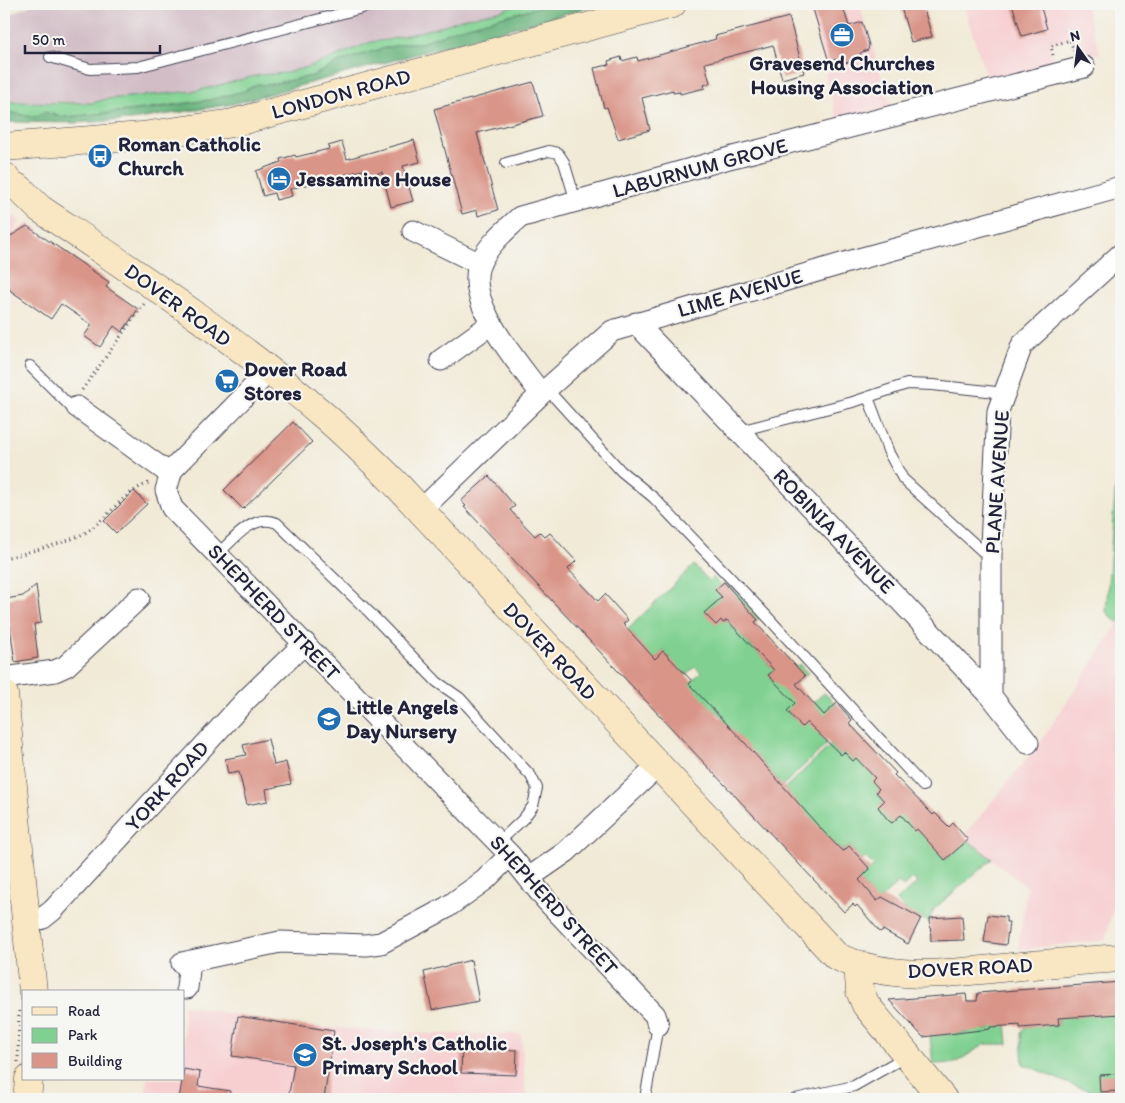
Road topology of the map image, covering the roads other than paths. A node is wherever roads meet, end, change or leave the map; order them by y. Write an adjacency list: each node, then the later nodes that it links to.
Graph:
1 (377, 4): 3 (lane)
2 (672, 4): 5 (street, LONDON ROAD)
3 (50, 57)
4 (1081, 61): 9 (street, LABURNUM GROVE)
5 (13, 147): 7 (street, DOVER ROAD)
6 (506, 163): 9 (lane)
7 (12, 183): 17 (street, DOVER ROAD)
8 (1121, 187): 13 (street, LIME AVENUE)
9 (576, 202): 12 (street, LABURNUM GROVE)
10 (413, 231): 12 (street)
11 (1121, 254): 19 (street, PLANE AVENUE)
12 (480, 264): 14 (street, LABURNUM GROVE)
13 (636, 323): 18 (street, LIME AVENUE); 22 (street, ROBINIA AVENUE)
14 (491, 324): 15 (street); 18 (street, LABURNUM GROVE)
15 (441, 360)
16 (30, 366): 21 (lane)
17 (270, 371): 23 (street); 24 (street, DOVER ROAD)
18 (544, 391): 24 (street, LIME AVENUE); 34 (lane)
19 (1005, 393): 20 (lane); 26 (street, PLANE AVENUE)
20 (868, 397): 22 (lane); 26 (lane)
21 (76, 407): 23 (street)
22 (739, 431): 31 (street, ROBINIA AVENUE)
23 (169, 475): 25 (street, SHEPHERD STREET)
24 (421, 510): 33 (street, DOVER ROAD)
25 (218, 554): 28 (street, SHEPHERD STREET); 35 (lane)
26 (991, 560): 31 (street, PLANE AVENUE)
27 (139, 598): 29 (street)
28 (304, 643): 35 (street, SHEPHERD STREET); 37 (street, YORK ROAD)
29 (4, 678)
30 (4, 694): 37 (street)
31 (991, 696): 32 (street, ROBINIA AVENUE)
32 (1028, 743)
33 (658, 766): 36 (street); 39 (street, DOVER ROAD)
34 (922, 786)
35 (504, 849): 36 (street, SHEPHERD STREET); 40 (street)
36 (530, 877): 42 (street, SHEPHERD STREET)
37 (27, 924): 41 (street)
38 (1121, 958): 39 (street, DOVER ROAD)
39 (858, 964): 43 (street)
40 (187, 988)
41 (32, 990)
42 (658, 1025): 46 (lane)
43 (906, 1056): 47 (lane); 48 (street)
44 (29, 1080): 45 (street)
45 (27, 1099)
46 (645, 1099)
47 (795, 1099)
48 (943, 1099)

